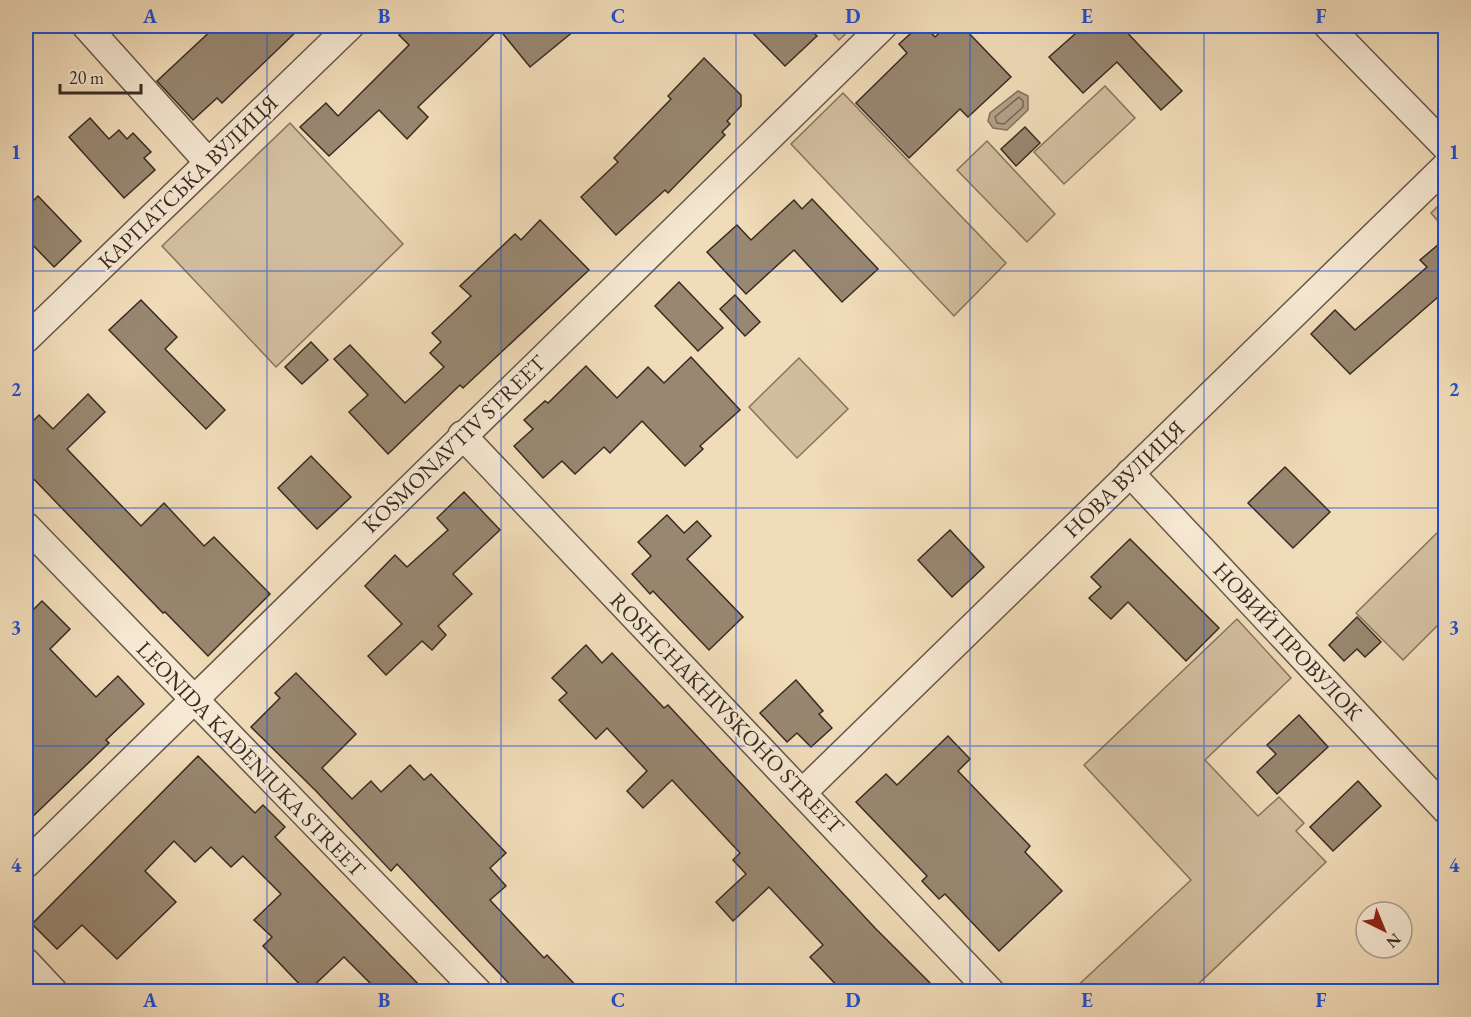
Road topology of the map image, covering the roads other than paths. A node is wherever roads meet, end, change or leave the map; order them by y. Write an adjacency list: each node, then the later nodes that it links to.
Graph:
1 (86, 26): 6 (street)
2 (350, 26): 6 (street, КАРПАТСЬКА ВУЛИЦЯ)
3 (883, 26): 9 (street, KOSMONAVTIV STREET)
4 (1328, 26): 5 (street)
5 (1446, 147)
6 (208, 162): 8 (street, КАРПАТСЬКА ВУЛИЦЯ)
7 (1446, 166): 10 (street, НОВА ВУЛИЦЯ)
8 (26, 339)
9 (462, 435): 12 (street, KOSMONAVTIV STREET); 13 (street, ROSHCHAKHIVSKOHO STREET)
10 (1130, 473): 13 (street, НОВА ВУЛИЦЯ); 14 (street, НОВИЙ ПРОВУЛОК)
11 (26, 526): 12 (street, LEONIDA KADENIUKA STREET)
12 (193, 700): 15 (street, KOSMONAVTIV STREET); 18 (street, LEONIDA KADENIUKA STREET)
13 (803, 792): 19 (street, ROSHCHAKHIVSKOHO STREET)
14 (1446, 810)
15 (26, 864)
16 (26, 962): 17 (street)
17 (54, 992)
18 (478, 992)
19 (991, 992)

